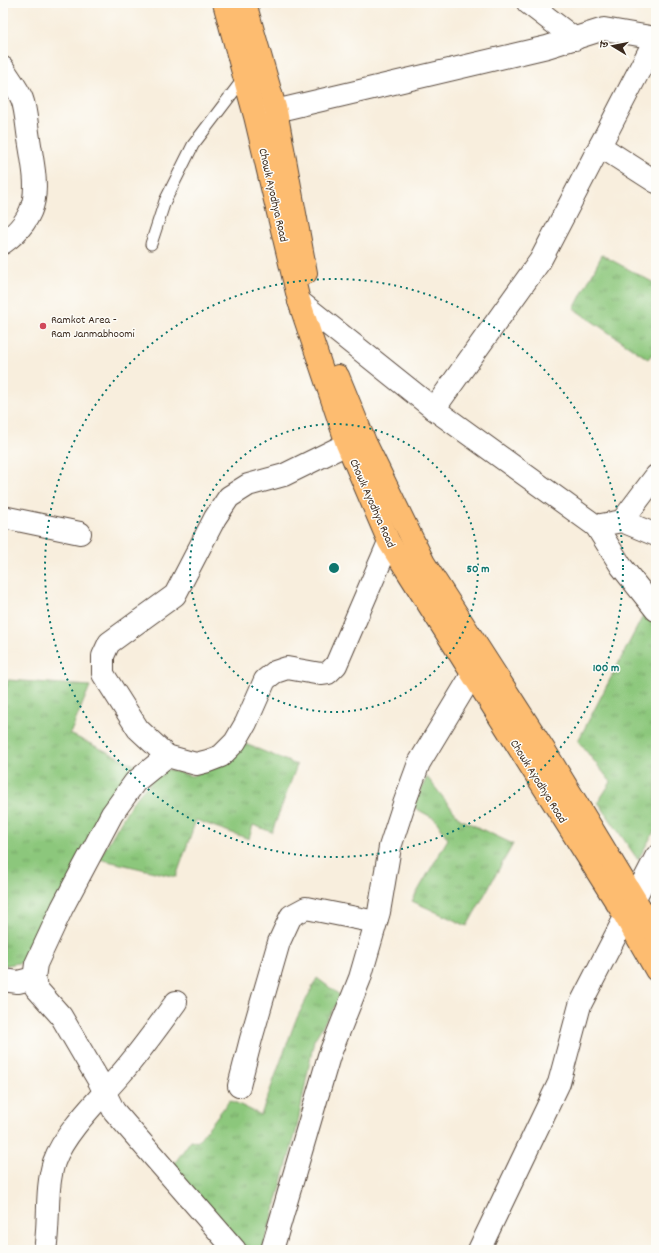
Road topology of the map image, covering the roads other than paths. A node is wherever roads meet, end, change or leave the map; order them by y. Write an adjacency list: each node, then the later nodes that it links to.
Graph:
1 (224, 3): 7 (main road, Chowk Ayodhya Road)
2 (245, 3): 8 (main road)
3 (528, 3): 4 (street)
4 (575, 38): 5 (street); 8 (street)
5 (656, 38): 10 (street)
6 (3, 68): 12 (street)
7 (244, 78): 9 (main road, Chowk Ayodhya Road); 13 (lane)
8 (276, 111): 9 (street); 14 (main road)
9 (255, 116): 14 (main road, Chowk Ayodhya Road)
10 (600, 146): 11 (street); 15 (street)
11 (656, 182)
12 (3, 243)
13 (151, 244)
14 (306, 307): 15 (street); 16 (main road, Chowk Ayodhya Road); 28 (main road)
15 (434, 409): 20 (street)
16 (347, 444): 23 (main road, Chowk Ayodhya Road); 26 (street)
17 (656, 476): 19 (street)
18 (3, 517): 21 (street)
19 (622, 521): 20 (street); 22 (street)
20 (596, 526): 24 (street)
21 (80, 533)
22 (656, 535)
23 (389, 542): 25 (main road, Chowk Ayodhya Road); 26 (street)
24 (656, 610)
25 (472, 675): 28 (main road, Chowk Ayodhya Road); 29 (street)
26 (166, 756): 32 (street)
27 (656, 857): 28 (street)
28 (630, 907): 30 (main road); 31 (main road, Chowk Ayodhya Road); 40 (street)
29 (376, 922): 35 (street); 39 (street)
30 (656, 934)
31 (656, 970)
32 (34, 978): 33 (street); 36 (street)
33 (3, 980)
34 (176, 1002): 36 (street)
35 (239, 1086)
36 (105, 1093): 37 (street); 38 (street)
37 (45, 1250)
38 (235, 1250)
39 (272, 1250)
40 (479, 1250)

